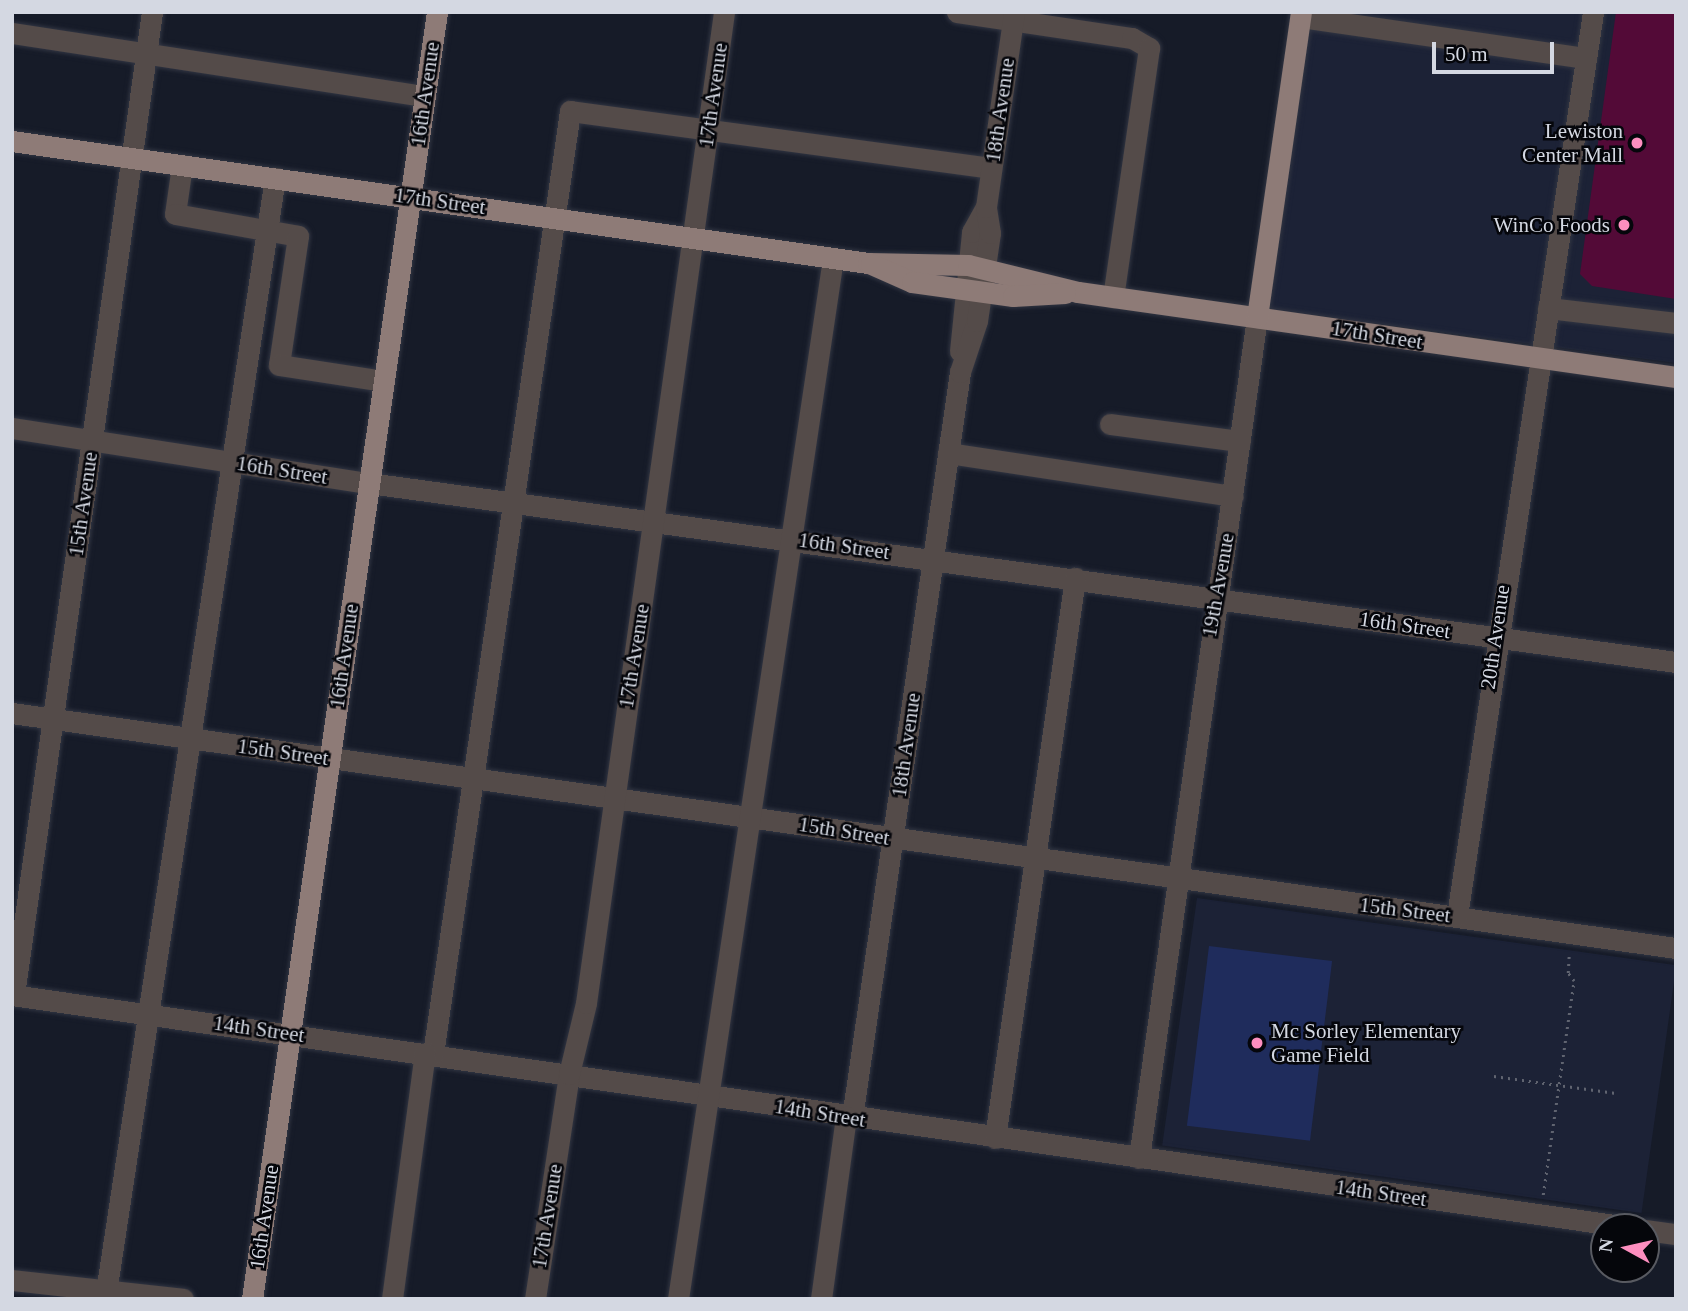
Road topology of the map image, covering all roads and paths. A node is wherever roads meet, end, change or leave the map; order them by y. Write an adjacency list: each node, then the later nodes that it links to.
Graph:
1 (152, 12): 9 (street, 15th Avenue)
2 (437, 12): 11 (main road, 16th Avenue)
3 (724, 12): 12 (street, 17th Avenue)
4 (957, 12): 7 (street)
5 (1593, 12): 10 (street, 20th Avenue)
6 (1301, 15): 10 (street); 29 (main road, 19th Avenue)
7 (1014, 16): 16 (street, 18th Avenue); 27 (street)
8 (12, 33): 9 (street)
9 (146, 52): 11 (street); 14 (street, 15th Avenue)
10 (1586, 58): 28 (street, 20th Avenue)
11 (425, 96): 18 (main road, 16th Avenue)
12 (709, 129): 16 (street); 19 (street); 21 (street, 17th Avenue)
13 (12, 141): 14 (main road, 17th Street)
14 (131, 158): 15 (main road, 17th Street); 36 (street, 15th Avenue)
15 (182, 165): 17 (main road, 17th Street); 20 (street)
16 (991, 168): 24 (street, 18th Avenue)
17 (275, 178): 18 (main road, 17th Street); 20 (street)
18 (411, 196): 19 (main road, 17th Street); 33 (main road, 16th Avenue)
19 (555, 218): 21 (main road, 17th Street); 42 (street)
20 (267, 230): 33 (street); 39 (street)
21 (694, 238): 22 (main road, 17th Street); 43 (street, 17th Avenue)
22 (833, 258): 23 (main road, 17th Street); 44 (street)
23 (867, 262): 24 (main road, 17th Street); 25 (main road, 17th Street)
24 (976, 267): 25 (street, 18th Avenue); 26 (main road, 17th Street)
25 (973, 291): 26 (main road, 17th Street); 38 (street, 18th Avenue)
26 (1077, 292): 27 (main road, 17th Street)
27 (1113, 297): 29 (main road, 17th Street)
28 (1548, 308): 30 (street); 31 (street, 20th Avenue)
29 (1257, 317): 31 (main road, 17th Street); 37 (street, 19th Avenue)
30 (1676, 323)
31 (1537, 359): 32 (main road, 17th Street); 48 (street, 20th Avenue)
32 (1676, 377)
33 (384, 381): 40 (main road, 16th Avenue)
34 (1110, 424): 37 (street)
35 (12, 428): 36 (street, 16th Street)
36 (92, 439): 39 (street, 16th Street); 51 (street, 15th Avenue)
37 (1240, 441): 41 (street, 19th Avenue)
38 (948, 453): 41 (street); 45 (street, 18th Avenue)
39 (232, 461): 40 (street, 16th Street); 52 (street)
40 (369, 484): 42 (street, 16th Street); 53 (main road, 16th Avenue)
41 (1233, 496): 47 (street, 19th Avenue)
42 (514, 502): 43 (street, 16th Street); 54 (street)
43 (655, 519): 44 (street, 16th Street); 55 (street, 17th Avenue)
44 (792, 538): 45 (street, 16th Street); 56 (street)
45 (932, 558): 46 (street, 16th Street); 57 (street, 18th Avenue)
46 (1076, 578): 47 (street, 16th Street); 58 (street)
47 (1219, 598): 48 (street, 16th Street); 59 (street, 19th Avenue)
48 (1494, 638): 49 (street, 16th Street); 60 (street, 20th Avenue)
49 (1676, 662)
50 (12, 713): 51 (street, 15th Street)
51 (53, 719): 52 (street, 15th Street); 63 (street, 15th Avenue)
52 (191, 739): 53 (street, 15th Street); 64 (street)
53 (330, 758): 54 (street, 15th Street); 65 (main road, 16th Avenue)
54 (474, 777): 55 (street, 15th Street); 66 (street)
55 (614, 795): 56 (street, 15th Street); 67 (street, 17th Avenue)
56 (753, 816): 57 (street, 15th Street); 71 (street)
57 (894, 839): 58 (street, 15th Street); 72 (street, 18th Avenue)
58 (1034, 860): 59 (street, 15th Street); 73 (street)
59 (1176, 882): 60 (street, 15th Street); 74 (street, 19th Avenue)
60 (1457, 916): 61 (street, 15th Street)
61 (1676, 948)
62 (1569, 956): 69 (path)
63 (13, 995): 64 (street, 14th Street)
64 (147, 1014): 65 (street, 14th Street); 78 (street)
65 (290, 1033): 66 (street, 14th Street); 80 (main road, 16th Avenue)
66 (429, 1054): 67 (street, 14th Street); 81 (street)
67 (569, 1074): 71 (street, 14th Street); 82 (street, 17th Avenue)
68 (1494, 1076): 69 (path)
69 (1559, 1085): 70 (path); 75 (path)
70 (1616, 1093)
71 (709, 1096): 72 (street, 14th Street); 83 (street)
72 (849, 1117): 73 (street, 14th Street); 84 (street, 18th Avenue)
73 (995, 1138): 74 (street, 14th Street)
74 (1139, 1158): 76 (street, 14th Street)
75 (1542, 1202)
76 (1590, 1222)
77 (12, 1280): 78 (street)
78 (105, 1294): 79 (street)
79 (183, 1299)
80 (252, 1299)
81 (392, 1299)
82 (535, 1299)
83 (678, 1299)
84 (821, 1299)

